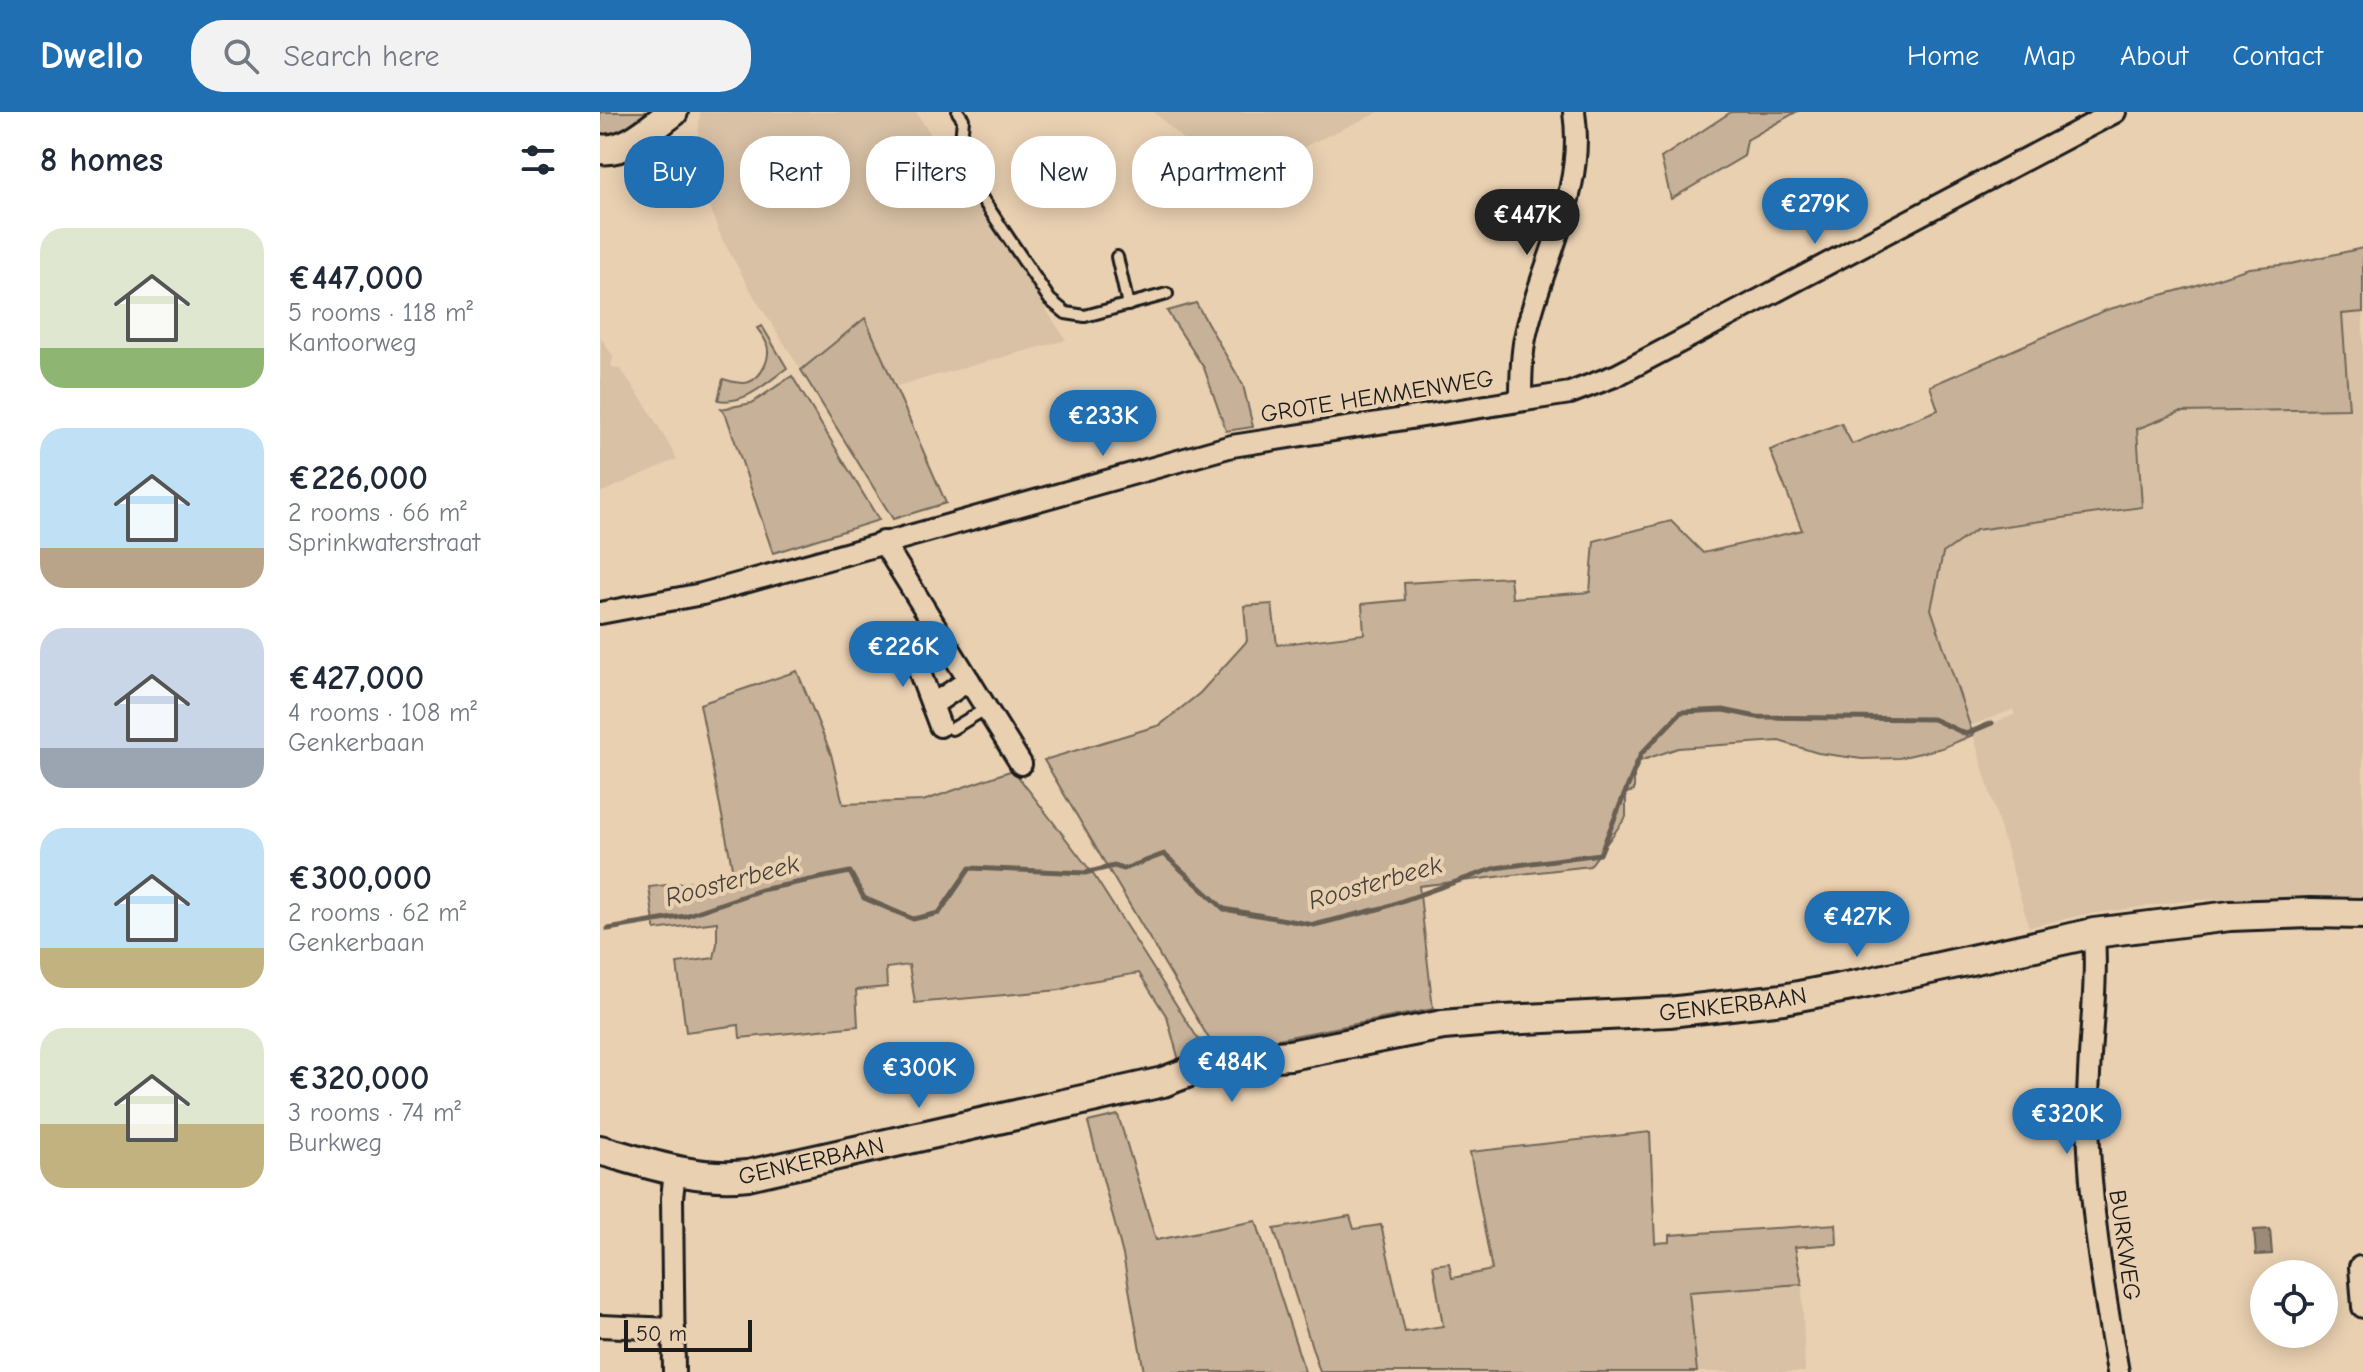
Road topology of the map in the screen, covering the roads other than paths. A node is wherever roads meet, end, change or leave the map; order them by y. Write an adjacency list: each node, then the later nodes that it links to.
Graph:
1 (673, 112): 5 (street)
2 (958, 112): 8 (lane)
3 (1574, 112): 9 (street)
4 (2115, 112): 9 (street, GROTE HEMMENWEG)
5 (600, 149)
6 (1117, 257): 8 (lane)
7 (1167, 294): 8 (lane)
8 (1128, 305)
9 (1521, 399): 10 (street, GROTE HEMMENWEG)
10 (883, 542): 11 (street, GROTE HEMMENWEG); 13 (street)
11 (600, 613)
12 (906, 636): 14 (street)
13 (969, 680): 14 (street); 15 (street)
14 (932, 705): 16 (street)
15 (987, 708): 16 (lane); 17 (street)
16 (946, 728)
17 (1021, 764)
18 (2363, 914): 19 (street, GENKERBAAN)
19 (2094, 933): 21 (street, GENKERBAAN); 27 (street, BURKWEG)
20 (600, 1150): 21 (street, GENKERBAAN)
21 (675, 1171): 25 (street)
22 (2363, 1267): 23 (street)
23 (2363, 1307)
24 (600, 1326): 25 (street)
25 (674, 1329): 26 (street)
26 (674, 1372)
27 (2118, 1372)

